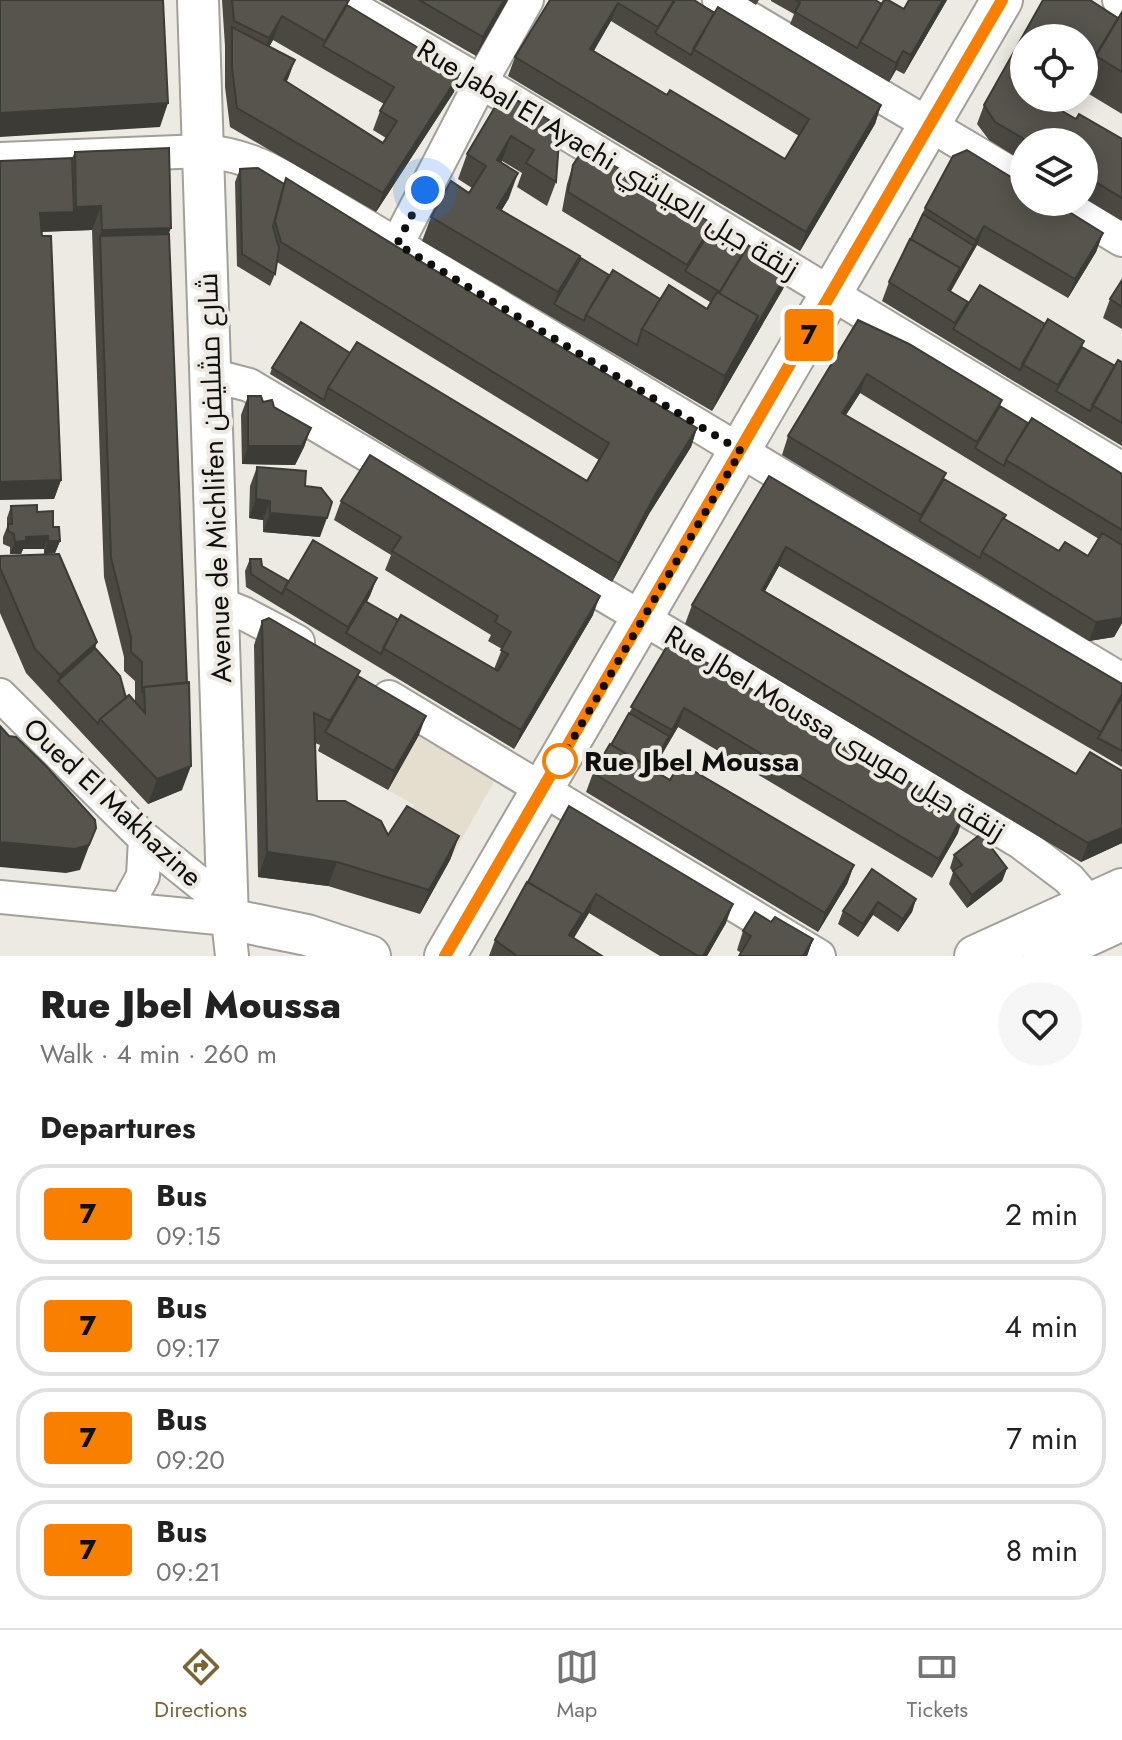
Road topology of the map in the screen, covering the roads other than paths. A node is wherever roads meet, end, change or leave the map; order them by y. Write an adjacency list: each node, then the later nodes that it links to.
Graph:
1 (198, 0): 8 (main road, Avenue de Michlifen شارع مشليفن)
2 (340, 0): 6 (street, Rue Jabal El Ayachi زنقة جبل العياشي)
3 (527, 0): 6 (street)
4 (719, 0): 7 (street)
5 (1002, 0): 7 (main road)
6 (481, 82): 13 (street); 14 (street, Rue Jabal El Ayachi زنقة جبل العياشي)
7 (930, 125): 10 (street); 14 (main road)
8 (203, 151): 9 (street); 13 (street); 15 (main road, Avenue de Michlifen شارع مشليفن)
9 (0, 159)
10 (1010, 173)
11 (1082, 216): 12 (street)
12 (1122, 240)
13 (397, 244): 16 (street)
14 (833, 294): 16 (main road); 17 (street, Rue Jabal El Ayachi زنقة جبل العياشي)
15 (211, 375): 18 (main road, Avenue de Michlifen شارع مشليفن); 19 (street, Rue Jbel Moussa زنقة جبل موسى)
16 (741, 451): 19 (main road); 21 (street)
17 (1122, 469)
18 (218, 603): 20 (street); 29 (main road, Avenue de Michlifen شارع مشليفن)
19 (643, 619): 24 (main road); 28 (street, Rue Jbel Moussa زنقة جبل موسى)
20 (327, 660)
21 (1118, 669)
22 (366, 684): 24 (street)
23 (0, 695): 25 (street, Oued El Makhazine)
24 (542, 790): 31 (main road); 32 (street)
25 (145, 839): 27 (street); 29 (street, Oued El Makhazine)
26 (0, 897): 27 (street)
27 (125, 909): 29 (street)
28 (1111, 910): 33 (main road); 34 (main road)
29 (230, 927): 30 (main road)
30 (370, 956)
31 (445, 956)
32 (819, 956)
33 (975, 956)
34 (1044, 956)

